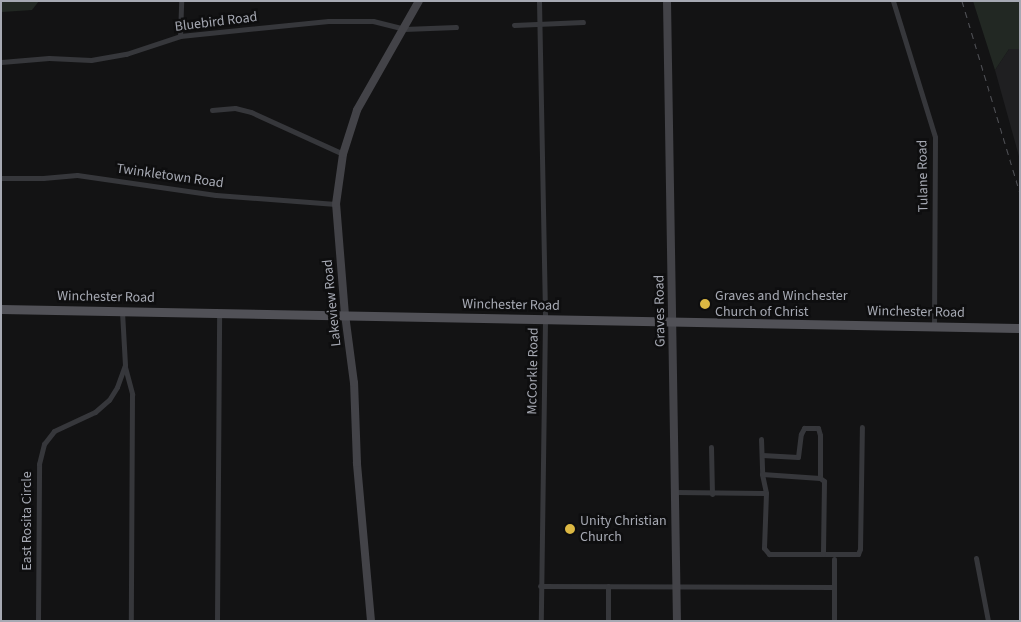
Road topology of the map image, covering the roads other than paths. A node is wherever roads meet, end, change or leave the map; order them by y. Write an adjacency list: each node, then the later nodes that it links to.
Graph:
1 (181, 1): 11 (street)
2 (419, 1): 10 (street, Lakeview Road)
3 (539, 1): 7 (street, McCorkle Road)
4 (667, 1): 22 (street, Graves Road)
5 (893, 1): 23 (street, Tulane Road)
6 (583, 22): 7 (street)
7 (540, 24): 8 (street); 21 (street, McCorkle Road)
8 (514, 25)
9 (456, 27): 10 (street, Bluebird Road)
10 (404, 29): 11 (street, Bluebird Road); 14 (street, Lakeview Road)
11 (180, 36): 12 (street, Bluebird Road)
12 (1, 62)
13 (212, 110): 14 (street)
14 (343, 154): 16 (street, Lakeview Road)
15 (1, 178): 16 (street, Twinkletown Road)
16 (336, 204): 20 (street, Lakeview Road)
17 (1, 309): 18 (main road, Winchester Road)
18 (122, 311): 19 (main road, Winchester Road); 25 (street, East Rosita Circle)
19 (219, 313): 20 (main road, Winchester Road); 44 (street)
20 (345, 314): 21 (main road, Winchester Road); 45 (street, Lakeview Road)
21 (545, 320): 22 (main road, Winchester Road); 38 (street, McCorkle Road)
22 (672, 322): 23 (main road, Winchester Road); 32 (street, Graves Road)
23 (934, 326): 24 (main road, Winchester Road)
24 (1020, 328)
25 (125, 365): 42 (street, East Rosita Circle); 43 (street)
26 (862, 427): 35 (street)
27 (762, 439): 29 (street)
28 (711, 447): 34 (street)
29 (762, 455): 30 (street); 31 (street)
30 (762, 474): 31 (street); 33 (street)
31 (820, 478): 35 (street)
32 (675, 492): 34 (street); 40 (street, Graves Road)
33 (766, 492): 34 (street); 35 (street)
34 (712, 494)
35 (823, 554)
36 (976, 558): 50 (street)
37 (834, 559): 41 (street)
38 (540, 586): 39 (street); 46 (street, McCorkle Road)
39 (608, 586): 40 (street); 47 (street)
40 (676, 586): 41 (street); 48 (street, Graves Road)
41 (834, 586): 49 (street)
42 (38, 621)
43 (131, 621)
44 (217, 621)
45 (370, 621)
46 (540, 621)
47 (608, 621)
48 (677, 621)
49 (834, 621)
50 (988, 621)

